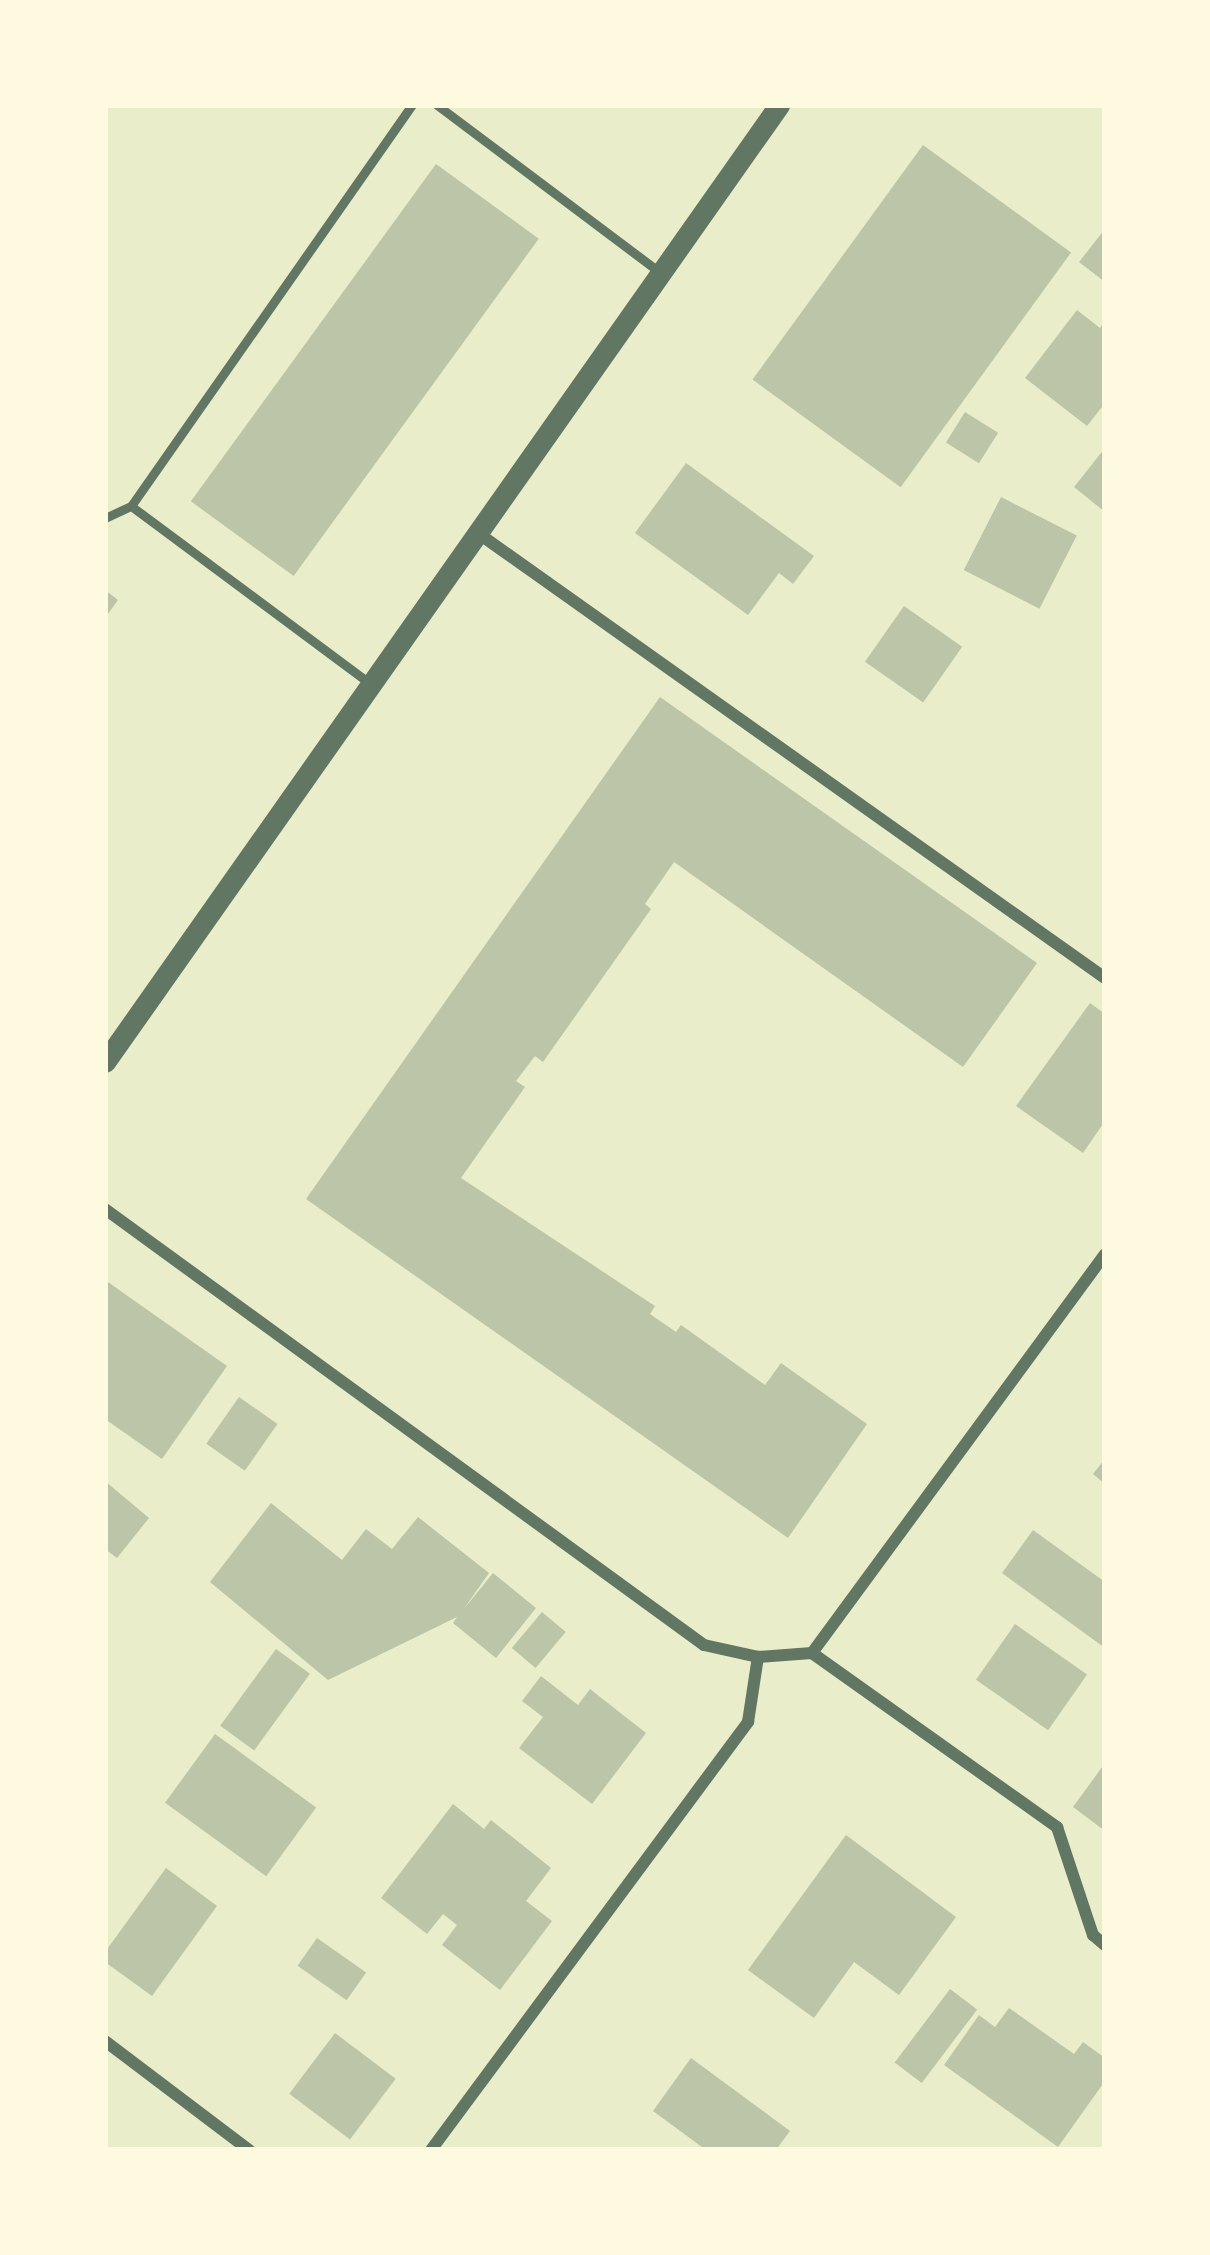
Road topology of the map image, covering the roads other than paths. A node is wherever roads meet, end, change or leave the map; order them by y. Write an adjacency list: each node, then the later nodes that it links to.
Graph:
1 (412, 105): 5 (lane)
2 (437, 105): 4 (lane)
3 (779, 105): 4 (street)
4 (661, 273): 7 (street)
5 (131, 506): 6 (lane); 8 (lane)
6 (105, 518)
7 (474, 531): 8 (street); 9 (street)
8 (369, 683): 10 (street)
9 (1105, 978)
10 (105, 1062)
11 (105, 1209): 14 (street)
12 (1105, 1254): 13 (street)
13 (812, 1653): 14 (street); 15 (street)
14 (758, 1657): 18 (street)
15 (1105, 1945)
16 (105, 2041): 17 (street)
17 (249, 2150)
18 (431, 2150)

